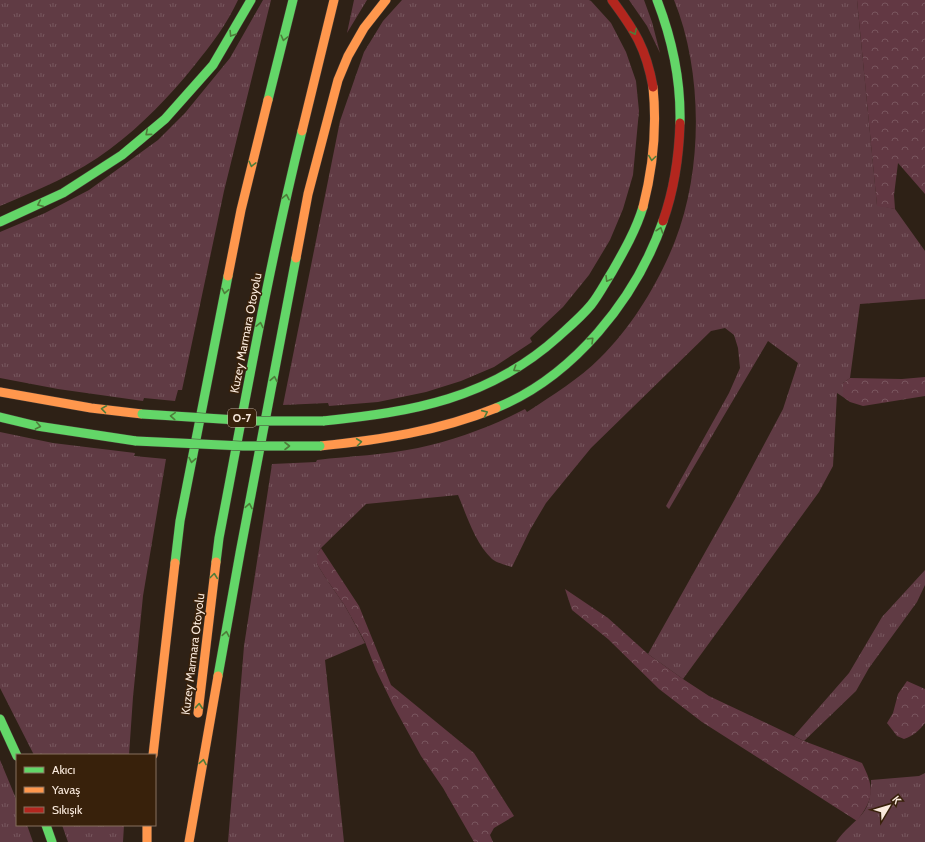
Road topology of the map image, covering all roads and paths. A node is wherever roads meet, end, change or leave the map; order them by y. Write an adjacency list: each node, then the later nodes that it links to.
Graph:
1 (251, 0): 7 (highway, one-way to 7)
2 (293, 0): 13 (highway, one-way to 13)
3 (334, 0): 11 (highway, Kuzey Marmara Otoyolu / O-7, one-way to 3)
4 (386, 0): 19 (highway, one-way to 4)
5 (612, 0): 8 (highway, one-way to 8, bridge)
6 (657, 0): 9 (highway, one-way to 6, bridge)
7 (0, 222)
8 (0, 392)
9 (0, 417)
10 (0, 719): 12 (highway)
11 (198, 720)
12 (16, 754)
13 (153, 754)
14 (194, 758): 19 (highway)
15 (46, 826): 17 (highway)
16 (147, 826): 18 (highway)
17 (52, 842)
18 (147, 842)
19 (188, 842)

